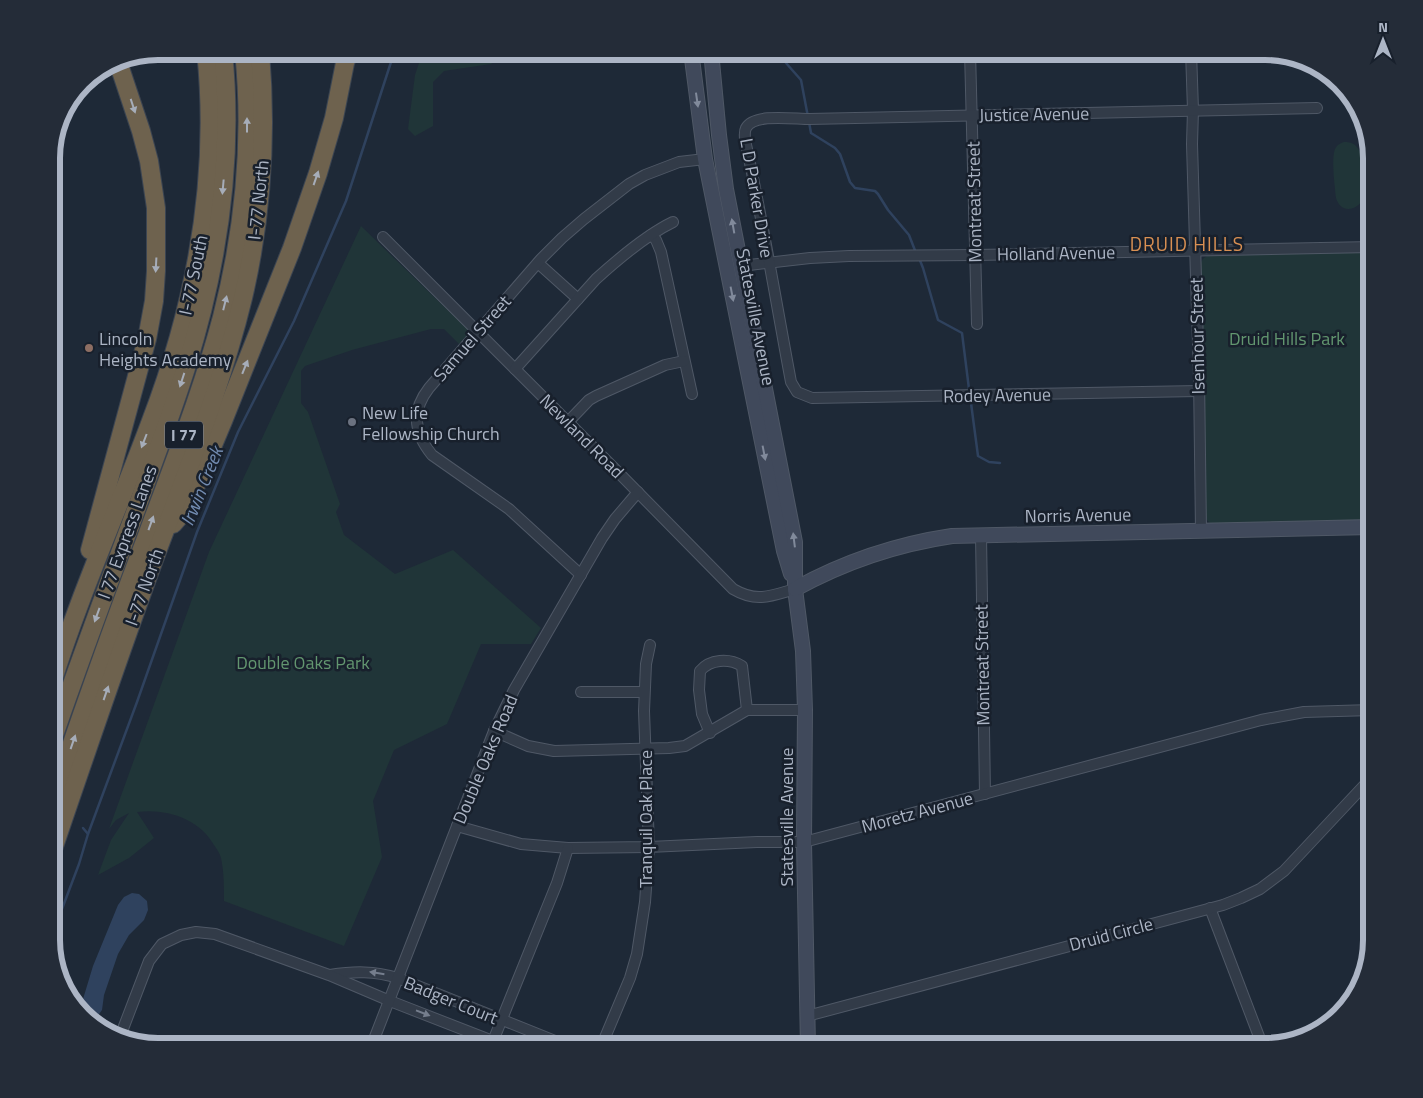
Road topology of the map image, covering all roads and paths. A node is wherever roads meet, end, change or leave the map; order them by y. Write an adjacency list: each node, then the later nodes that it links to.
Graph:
1 (207, 60): 41 (highway, I-77 South / I 77, one-way to 41)
2 (223, 60): 49 (highway, I 77 Express Lanes / I 77, one-way to 49)
3 (244, 60): 53 (highway, I 77 Express Lanes / I 77, one-way to 3)
4 (261, 60): 38 (highway, I-77 North / I 77)
5 (345, 60): 38 (highway, one-way to 5)
6 (692, 60): 15 (main road, Statesville Avenue, one-way to 15)
7 (712, 60): 24 (main road, Statesville Avenue, one-way to 7)
8 (970, 60): 13 (street, Montreat Street)
9 (1192, 60): 12 (street, Isenhour Street)
10 (119, 68): 41 (highway, one-way to 41)
11 (1318, 108): 12 (street, Justice Avenue)
12 (1193, 110): 13 (street, Justice Avenue); 20 (street, Isenhour Street)
13 (972, 115): 14 (street, Justice Avenue); 21 (street, Montreat Street)
14 (751, 122): 23 (street, L D Parker Drive)
15 (706, 159): 22 (street, Samuel Street); 40 (main road, Statesville Avenue, one-way to 40)
16 (673, 222): 17 (street)
17 (651, 235): 25 (street); 28 (street)
18 (382, 238): 27 (street, Newland Road)
19 (1363, 247): 20 (street, Holland Avenue)
20 (1195, 250): 21 (street, Holland Avenue); 30 (street, Isenhour Street)
21 (975, 255): 23 (street, Holland Avenue); 26 (street, Montreat Street)
22 (538, 263): 25 (street); 27 (street, Samuel Street)
23 (768, 263): 24 (street, Holland Avenue); 31 (street, L D Parker Drive)
24 (741, 266): 40 (main road, Statesville Avenue, one-way to 24)
25 (578, 299): 29 (street)
26 (977, 324)
27 (477, 332): 29 (street, Newland Road); 39 (street, Samuel Street)
28 (684, 361): 32 (street); 33 (street)
29 (515, 369): 33 (street, Newland Road)
30 (1199, 391): 31 (street, Rodey Avenue); 36 (street, Isenhour Street)
31 (797, 392)
32 (692, 394)
33 (568, 422): 34 (street, Newland Road)
34 (638, 492): 39 (street, Double Oaks Road); 40 (street, Newland Road)
35 (1363, 528): 36 (main road, Norris Avenue)
36 (1201, 532): 37 (main road, Norris Avenue)
37 (981, 535): 40 (main road, Norris Avenue); 55 (street, Montreat Street)
38 (163, 536): 57 (highway, I-77 North / I 77, one-way to 38)
39 (581, 575): 50 (street, Double Oaks Road)
40 (796, 589): 47 (main road, Statesville Avenue)
41 (65, 642): 43 (highway, I-77 South / I 77)
42 (650, 645): 45 (street, Tranquil Oak Place)
43 (60, 659)
44 (581, 692): 45 (street)
45 (644, 692): 52 (street, Tranquil Oak Place)
46 (747, 710): 47 (street); 51 (street); 51 (street)
47 (805, 710): 58 (main road, Statesville Avenue)
48 (1363, 711): 55 (street, Moretz Avenue)
49 (60, 721)
50 (494, 731): 52 (street); 56 (street, Double Oaks Road)
51 (710, 733): 52 (street)
52 (646, 748): 59 (street, Tranquil Oak Place)
53 (60, 781)
54 (1363, 787): 61 (street, Druid Circle)
55 (985, 794): 58 (street, Moretz Avenue)
56 (457, 826): 60 (street, Moretz Avenue); 63 (street, Double Oaks Road)
57 (60, 831)
58 (804, 842): 59 (street, Moretz Avenue); 65 (main road, Statesville Avenue)
59 (649, 847): 60 (street, Moretz Avenue); 72 (street, Tranquil Oak Place)
60 (568, 848): 66 (street)
61 (1210, 908): 65 (street, Druid Circle); 74 (street)
62 (329, 975): 63 (street, Badger Court, one-way to 62); 64 (street, Badger Court); 67 (street, Badger Court)
63 (398, 978): 64 (street, Double Oaks Road); 66 (street, Badger Court)
64 (390, 1001): 68 (street, Double Oaks Road); 69 (street, Badger Court, one-way to 69)
65 (808, 1016): 73 (main road, Statesville Avenue)
66 (501, 1020): 70 (street); 71 (street, Badger Court)
67 (122, 1031)
68 (375, 1038)
69 (478, 1038)
70 (494, 1038)
71 (547, 1038)
72 (605, 1038)
73 (808, 1038)
74 (1256, 1038)

